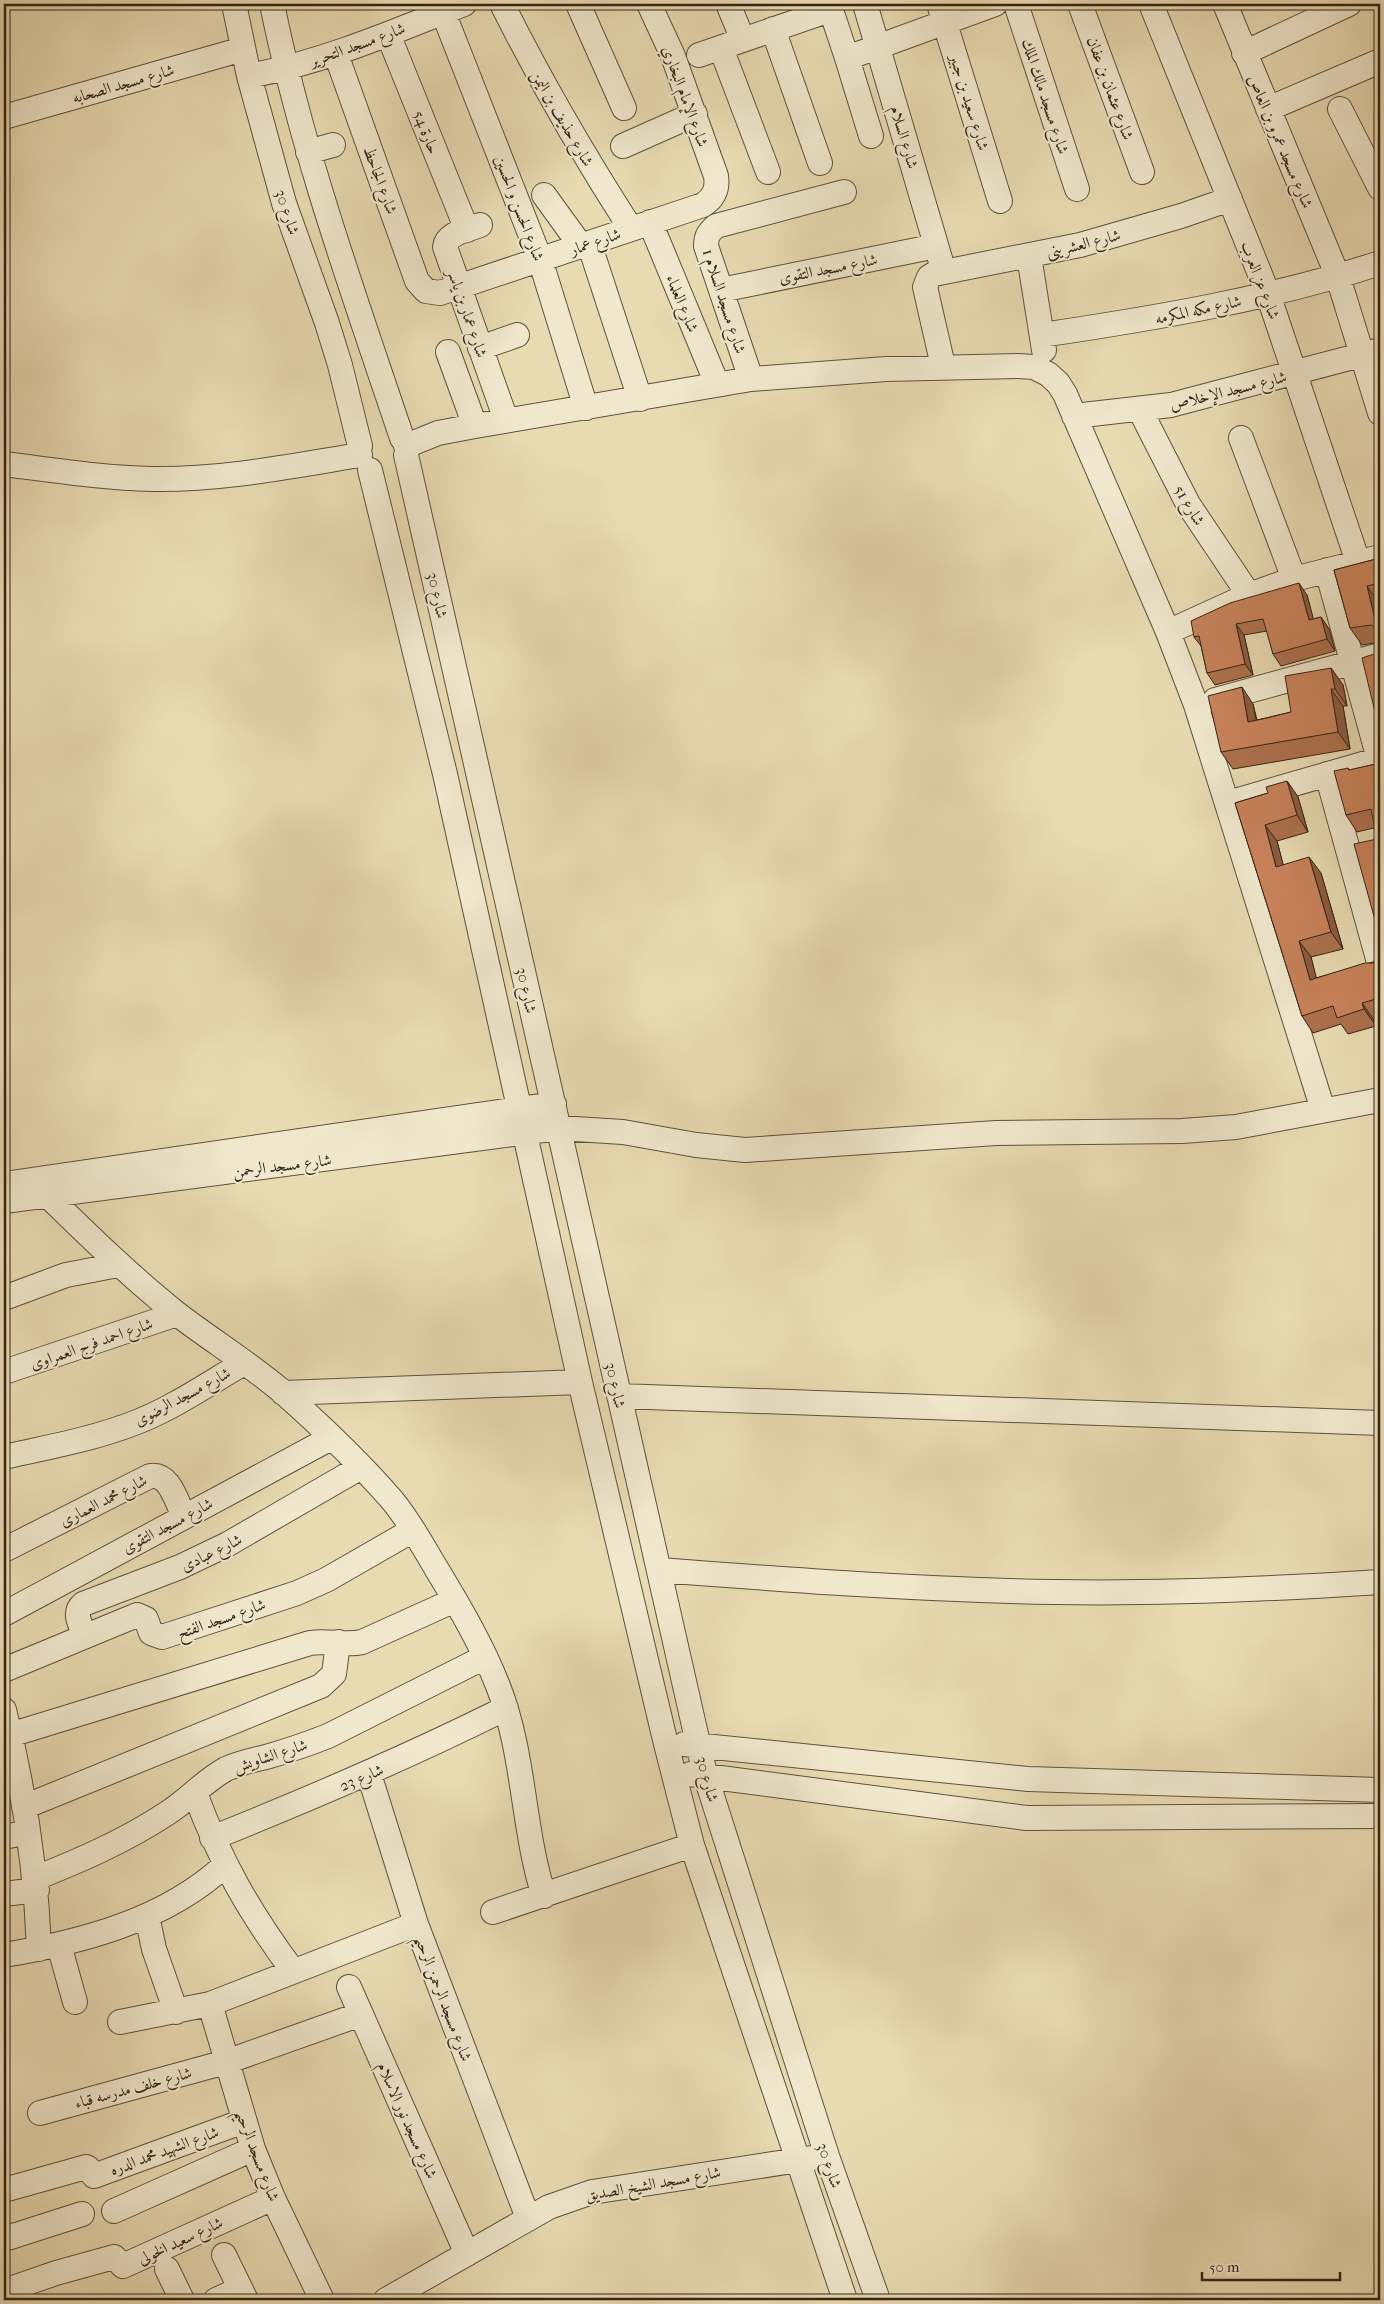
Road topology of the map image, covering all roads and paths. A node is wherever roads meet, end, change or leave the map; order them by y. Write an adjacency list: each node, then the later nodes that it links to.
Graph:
1 (234, 4): 22 (street, شارع 30)
2 (272, 4): 28 (street, شارع 30)
3 (502, 4): 49 (street, شارع حذيف بن اليمن)
4 (578, 4): 30 (street)
5 (649, 4): 33 (street, شارع الإمام البخاري)
6 (728, 4): 20 (street)
7 (865, 4): 21 (street, شارع السلام)
8 (995, 4): 17 (street)
9 (1016, 4): 43 (street, شارع مسجد مالك الملك)
10 (1080, 4): 41 (street, شارع عثمان بن عفان)
11 (1152, 4): 47 (street, شارع عز العرب)
12 (1225, 4): 23 (street, شارع مسجد عمرو بن العاص)
13 (1349, 4): 16 (street)
14 (453, 8): 15 (street, شارع مسجد التحرير); 54 (street, شارع الحسن و الحسين)
15 (416, 12): 19 (street, شارع مسجد التحرير)
16 (1313, 12): 23 (street)
17 (942, 13): 21 (street); 48 (street, شارع سعيد بن جبير)
18 (773, 29): 20 (street); 26 (street); 39 (street)
19 (388, 34): 24 (street, شارع مسجد التحرير); 50 (street, حارة 54)
20 (732, 44): 25 (street); 40 (street)
21 (879, 46): 26 (street); 52 (street, شارع السلام)
22 (243, 49): 29 (street, شارع 30); 34 (street, شارع مسجد الصحابه)
23 (1244, 53): 31 (street, شارع مسجد عمرو بن العاص)
24 (336, 54): 28 (street, شارع مسجد التحرير); 58 (street, شارع الجاحظ)
25 (699, 55)
26 (847, 58): 35 (street)
27 (1380, 61): 31 (street)
28 (285, 69): 29 (street, شارع مسجد التحرير); 38 (street, شارع 30)
29 (248, 76): 80 (street, شارع 30)
30 (624, 108)
31 (1268, 109): 57 (street, شارع مسجد عمرو بن العاص)
32 (1340, 109): 42 (street)
33 (694, 114): 37 (street); 44 (street, شارع الإمام البخاري)
34 (4, 117)
35 (871, 136)
36 (333, 145): 38 (street)
37 (623, 146)
38 (308, 152): 79 (street, شارع 30)
39 (820, 163)
40 (768, 172)
41 (1142, 172)
42 (1380, 188)
43 (1077, 189)
44 (716, 190): 49 (street, شارع عمار)
45 (844, 192): 59 (street, شارع مسجد السلام 1)
46 (544, 195): 51 (street)
47 (1230, 199): 53 (street, شارع العشرينى); 60 (street, شارع عز العرب)
48 (1000, 201)
49 (640, 225): 51 (street, شارع عمار); 70 (street, شارع العلماء)
50 (473, 228): 58 (street, شارع عمار بن ياسر)
51 (585, 244): 54 (street, شارع عمار); 71 (street)
52 (936, 246): 56 (street, شارع السلام); 59 (street, شارع مسجد التقوى)
53 (1029, 256): 56 (street, شارع العشرينى); 62 (street)
54 (540, 259): 58 (street, شارع عمار); 72 (street, شارع الحسن و الحسين)
55 (1380, 264): 57 (street, شارع مكه المكرمه)
56 (939, 273): 66 (street)
57 (1338, 277): 60 (street, شارع مكه المكرمه); 65 (street, شارع مسجد عمرو بن العاص)
58 (449, 290): 63 (street, شارع عمار بن ياسر)
59 (721, 290): 69 (street, شارع مسجد السلام 1)
60 (1268, 294): 62 (street, شارع مكه المكرمه); 67 (street, شارع عز العرب)
61 (517, 334): 63 (street)
62 (1042, 336): 68 (street)
63 (480, 348): 76 (street, شارع عمار بن ياسر)
64 (448, 352): 77 (street)
65 (1371, 352): 67 (street, شارع مسجد الإخلاص); 74 (street, شارع مسجد عمرو بن العاص)
66 (943, 366): 68 (street); 69 (street)
67 (1296, 373): 73 (street, شارع مسجد الإخلاص); 82 (street, شارع عز العرب)
68 (1048, 374): 75 (street)
69 (751, 379): 70 (street)
70 (717, 384): 71 (street)
71 (640, 399): 72 (street)
72 (586, 408): 76 (street)
73 (1140, 410): 75 (street, شارع مسجد الإخلاص); 85 (street, شارع 51)
74 (1380, 413)
75 (1074, 416): 86 (street)
76 (506, 420): 77 (street)
77 (475, 426): 79 (street)
78 (1241, 438): 84 (street)
79 (405, 446): 80 (street); 80 (street); 95 (street, شارع 30)
80 (364, 457): 81 (street); 97 (street, شارع 30)
81 (4, 464)
82 (1369, 559): 83 (street)
83 (1327, 570): 84 (street); 88 (street)
84 (1294, 578): 85 (street)
85 (1249, 595): 86 (street)
86 (1168, 632): 89 (street)
87 (1380, 655): 88 (street)
88 (1353, 663): 89 (street); 90 (street)
89 (1196, 705): 92 (street)
90 (1380, 759): 91 (street)
91 (1327, 774): 92 (street); 93 (street)
92 (1228, 803): 96 (street)
93 (1380, 966)
94 (1380, 1100): 96 (street, شارع مسجد الرحمن)
95 (554, 1104): 97 (street, شارع مسجد الرحمن); 98 (street, شارع 30)
96 (1323, 1110): 98 (street, شارع مسجد الرحمن)
97 (518, 1111): 99 (street, شارع 30); 100 (street, شارع مسجد الرحمن)
98 (559, 1128): 99 (street, شارع مسجد الرحمن); 105 (street, شارع 30)
99 (524, 1133): 101 (street, شارع مسجد الرحمن); 107 (street, شارع 30)
100 (4, 1184)
101 (47, 1196): 102 (street, شارع مسجد الرحمن); 103 (street)
102 (4, 1201)
103 (118, 1265): 104 (street); 106 (street)
104 (4, 1298)
105 (599, 1308): 107 (street); 112 (street, شارع 30)
106 (177, 1314): 108 (street); 109 (street, شارع احمد فرج العمراوى)
107 (565, 1315): 110 (street, شارع 30)
108 (244, 1363): 111 (street); 115 (street, شارع مسجد الرضوى)
109 (4, 1372)
110 (580, 1382): 111 (street); 131 (street, شارع 30)
111 (283, 1393): 114 (street)
112 (619, 1396): 113 (street); 120 (street, شارع 30)
113 (1380, 1423)
114 (331, 1438): 116 (street); 117 (street, شارع مسجد التقوى)
115 (4, 1457)
116 (361, 1467): 118 (street); 124 (street, شارع عبادى)
117 (184, 1516): 119 (street, شارع محمد العمارى); 123 (street, شارع مسجد التقوى)
118 (413, 1530): 122 (street); 124 (street, شارع مسجد الفتح)
119 (4, 1550)
120 (658, 1570): 121 (street); 132 (street, شارع 30)
121 (1380, 1582)
122 (455, 1600): 125 (street); 126 (street)
123 (4, 1614)
124 (84, 1635): 127 (street, شارع مسجد الفتح)
125 (338, 1642): 130 (street); 139 (street)
126 (485, 1657): 128 (street); 138 (street, شارع الشاويش)
127 (4, 1670)
128 (506, 1708): 134 (street, شارع 23); 149 (street)
129 (4, 1710): 130 (street)
130 (10, 1735): 139 (street)
131 (666, 1744): 132 (street); 133 (street, شارع 30)
132 (698, 1744): 135 (street, شارع 30); 136 (street)
133 (674, 1773): 135 (street); 145 (street, شارع 30)
134 (368, 1774): 144 (street, شارع 23); 152 (street, شارع مسجد الرحمن الرحيم)
135 (705, 1774): 141 (street); 166 (street, شارع 30)
136 (1028, 1779): 137 (street); 141 (street)
137 (1380, 1790)
138 (195, 1793): 144 (street); 147 (street, شارع الشاويش)
139 (24, 1807): 142 (street)
140 (1380, 1816): 141 (street)
141 (1026, 1818)
142 (28, 1832): 143 (street); 147 (street)
143 (4, 1837)
144 (212, 1838): 146 (street)
145 (692, 1845): 149 (street); 167 (street, شارع 30)
146 (225, 1865): 151 (street); 155 (street)
147 (36, 1884): 148 (street, شارع الشاويش); 153 (street)
148 (4, 1894)
149 (544, 1896): 150 (street)
150 (493, 1912)
151 (148, 1916): 153 (street); 159 (street)
152 (416, 1924): 155 (street); 172 (street, شارع مسجد الرحمن الرحيم)
153 (49, 1947): 154 (street); 157 (street)
154 (4, 1955)
155 (293, 1971): 158 (street)
156 (349, 1987): 160 (street, شارع مسجد نور الاسلام)
157 (75, 2002)
158 (210, 2004): 159 (street); 162 (street, شارع مسجد الرحيم)
159 (176, 2012): 161 (street)
160 (361, 2014): 162 (street, شارع خلف مدرسه قباء); 174 (street, شارع مسجد نور الاسلام)
161 (120, 2022)
162 (226, 2062): 163 (street, شارع خلف مدرسه قباء); 164 (street, شارع مسجد الرحيم)
163 (40, 2112)
164 (244, 2121): 165 (street, شارع مسجد الرحيم); 168 (street, شارع الشهيد محمد الدره)
165 (253, 2149): 169 (street, شارع مسجد الرحيم); 170 (street)
166 (827, 2156): 167 (street, شارع مسجد الشيخ الصديق); 184 (street, شارع 30)
167 (797, 2160): 172 (street, شارع مسجد الشيخ الصديق); 183 (street, شارع 30)
168 (4, 2190)
169 (272, 2198): 177 (street, شارع سعيد الخولى); 181 (street, شارع مسجد الرحيم)
170 (114, 2210)
171 (82, 2214): 173 (street)
172 (528, 2218): 174 (street, شارع مسجد الشيخ الصديق)
173 (4, 2238)
174 (467, 2254): 182 (street, شارع مسجد الشيخ الصديق)
175 (224, 2255): 178 (street)
176 (167, 2269): 179 (street)
177 (4, 2291)
178 (243, 2295): 180 (street)
179 (182, 2300)
180 (216, 2300)
181 (322, 2300)
182 (386, 2300)
183 (845, 2300)
184 (878, 2300)

